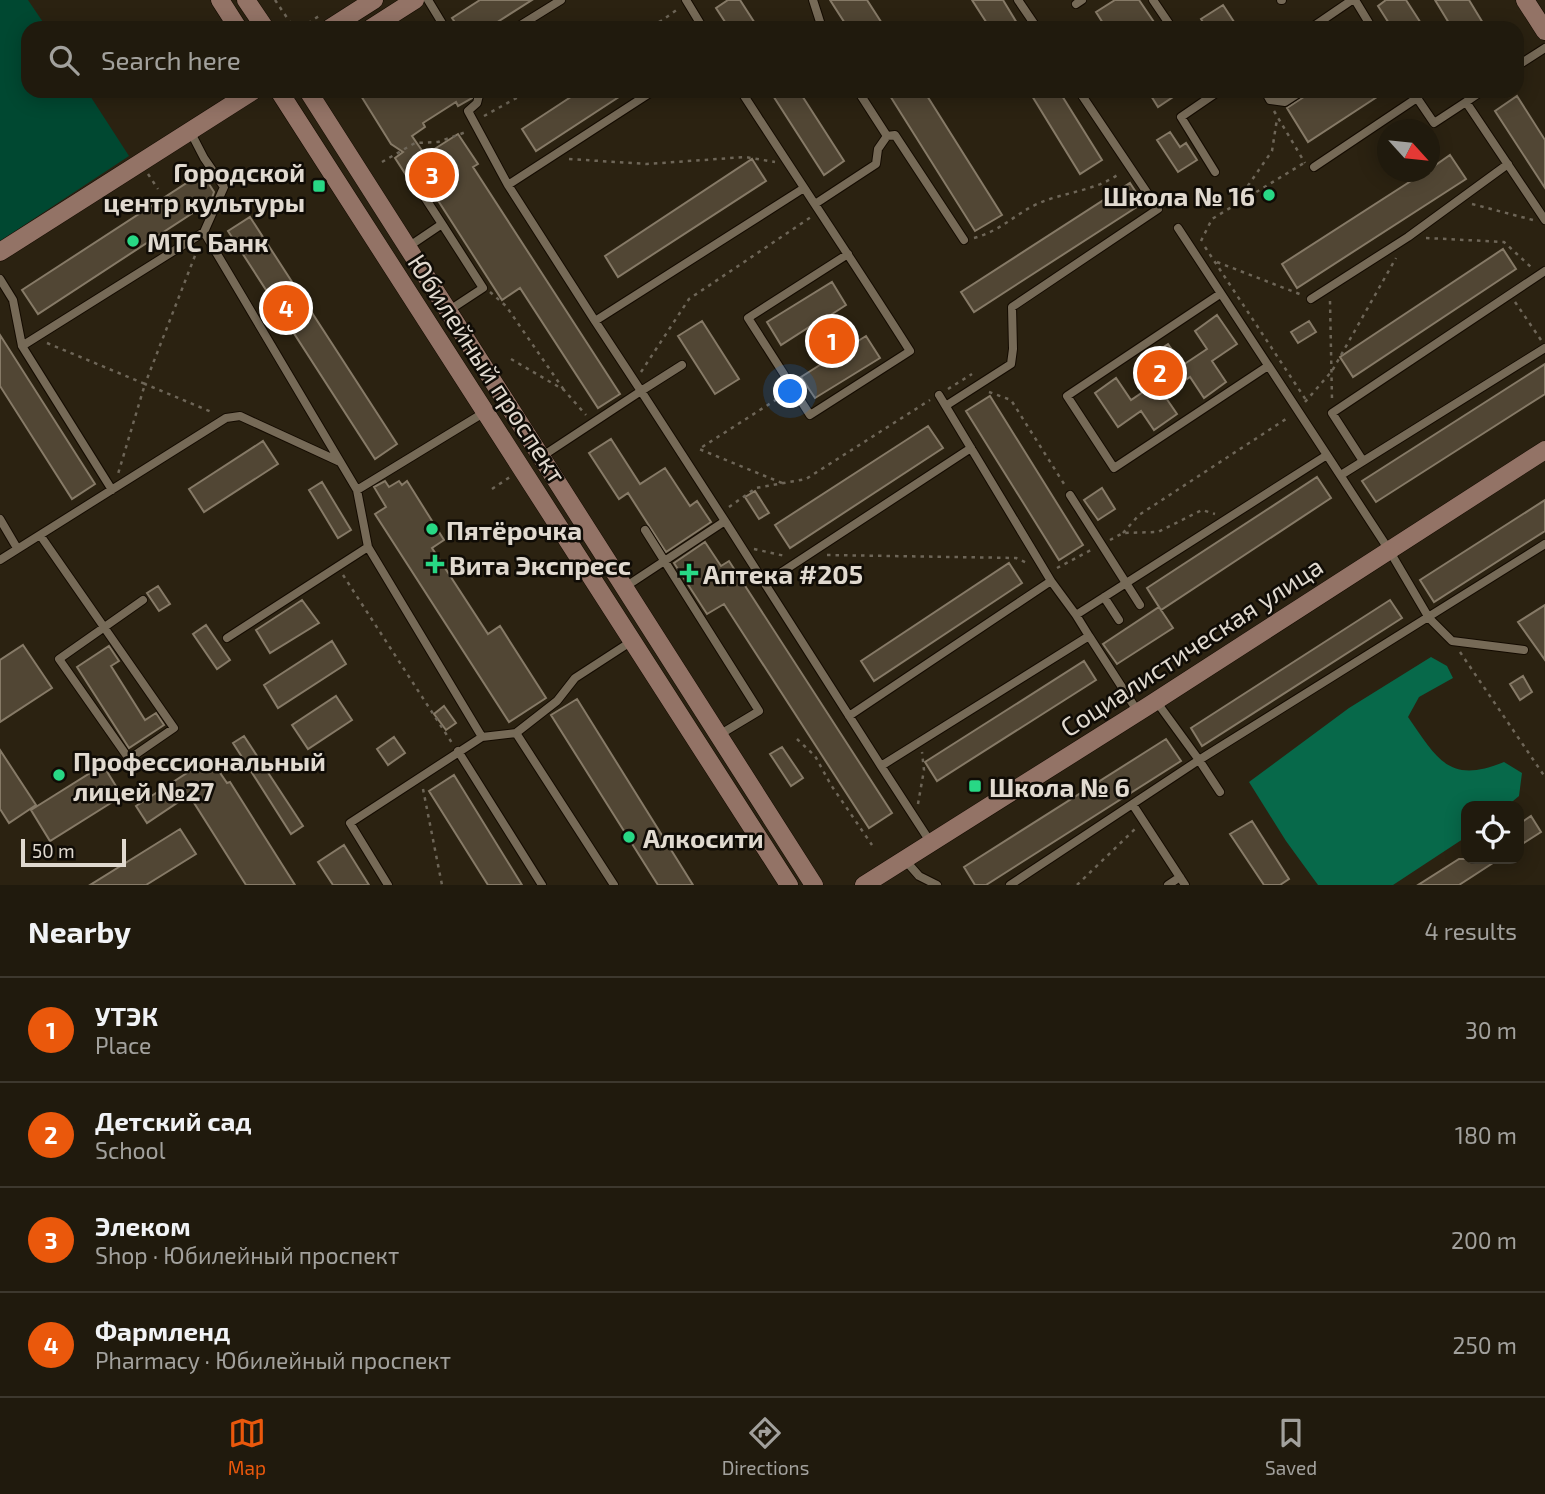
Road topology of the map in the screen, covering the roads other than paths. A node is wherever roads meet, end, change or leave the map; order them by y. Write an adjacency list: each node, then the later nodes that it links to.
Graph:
1 (220, 0): 13 (main road)
2 (246, 0): 14 (main road)
3 (374, 0): 15 (main road)
4 (415, 0): 16 (main road)
5 (428, 0): 17 (lane)
6 (561, 0): 18 (lane)
7 (813, 0): 20 (lane)
8 (1018, 0): 21 (lane)
9 (1153, 0): 22 (lane)
10 (1353, 0): 23 (lane); 24 (lane)
11 (1525, 0): 25 (main road)
12 (687, 2): 19 (lane)
13 (234, 21)
14 (260, 21)
15 (341, 21)
16 (382, 21)
17 (441, 21)
18 (527, 21)
19 (699, 21)
20 (820, 21)
21 (1032, 21)
22 (1167, 21)
23 (1322, 21)
24 (1367, 21)
25 (1545, 31)
26 (1545, 48): 27 (lane)
27 (1524, 62)
28 (242, 98): 41 (main road)
29 (283, 98): 71 (main road, Юбилейный проспект)
30 (312, 98): 55 (main road, Юбилейный проспект)
31 (478, 98): 47 (lane)
32 (642, 98): 47 (lane)
33 (746, 98): 48 (lane)
34 (863, 98): 42 (lane)
35 (1084, 98): 70 (lane)
36 (1209, 98): 45 (lane)
37 (1269, 98): 38 (lane)
38 (1291, 98)
39 (1472, 98): 40 (lane)
40 (1466, 102): 43 (lane); 44 (lane)
41 (190, 131): 53 (lane); 56 (main road)
42 (887, 136): 49 (lane); 54 (lane)
43 (1508, 164): 50 (lane); 61 (lane)
44 (1314, 167)
45 (1215, 172)
46 (416, 184): 51 (lane)
47 (508, 185): 63 (lane)
48 (804, 188): 49 (lane); 63 (lane)
49 (818, 208): 57 (lane)
50 (1545, 220)
51 (442, 224): 55 (lane); 62 (lane)
52 (1178, 228): 60 (lane)
53 (205, 232): 64 (lane); 76 (lane)
54 (964, 240)
55 (408, 247): 62 (main road, Юбилейный проспект)
56 (0, 252)
57 (848, 254): 57 (lane)
58 (1542, 273): 77 (lane)
59 (0, 279): 64 (lane)
60 (1220, 295): 67 (lane); 67 (lane)
61 (1311, 299)
62 (448, 311): 75 (main road, Юбилейный проспект)
63 (595, 321): 68 (lane)
64 (22, 345): 79 (lane)
65 (1545, 347): 77 (lane)
66 (682, 365): 68 (lane)
67 (1268, 366): 74 (lane)
68 (641, 391): 75 (lane); 82 (lane)
69 (939, 395): 70 (lane)
70 (947, 405): 72 (lane)
71 (485, 412): 80 (lane); 99 (main road, Юбилейный проспект)
72 (971, 448): 92 (lane); 93 (lane)
73 (1545, 450): 89 (main road, Социалистическая улица)
74 (1326, 455): 78 (lane); 94 (lane)
75 (541, 457): 95 (main road, Юбилейный проспект)
76 (340, 461): 79 (lane); 80 (lane)
77 (1363, 461): 78 (lane)
78 (1341, 475): 89 (lane)
79 (112, 490): 85 (lane)
80 (357, 490): 87 (lane)
81 (1070, 495): 94 (lane)
82 (723, 517): 91 (lane); 93 (lane)
83 (0, 519): 88 (lane)
84 (645, 530): 91 (lane)
85 (40, 535): 88 (lane); 103 (lane)
86 (1545, 544): 101 (lane)
87 (368, 547): 105 (lane); 113 (lane)
88 (17, 548): 90 (lane)
89 (1389, 550): 101 (lane); 108 (main road, Социалистическая улица)
90 (0, 560)
91 (665, 562): 95 (lane); 112 (lane)
92 (1049, 577): 100 (lane); 110 (lane)
93 (765, 583): 110 (lane)
94 (1126, 583): 96 (lane); 98 (lane)
95 (628, 593): 99 (lane); 112 (main road, Юбилейный проспект)
96 (1104, 597): 100 (lane); 102 (lane)
97 (143, 600): 103 (lane)
98 (1140, 605)
99 (613, 611): 106 (main road, Юбилейный проспект)
100 (1076, 615): 104 (lane)
101 (1429, 618): 107 (lane); 115 (lane)
102 (1119, 620)
103 (104, 627): 103 (lane)
104 (1089, 636): 109 (lane); 116 (lane)
105 (227, 638)
106 (632, 641): 111 (lane); 125 (main road, Юбилейный проспект)
107 (1524, 650)
108 (1156, 701): 109 (main road, Социалистическая улица); 115 (lane)
109 (1138, 712): 119 (main road, Социалистическая улица)
110 (849, 716): 116 (lane)
111 (516, 733): 113 (lane); 124 (lane)
112 (719, 736): 126 (main road, Юбилейный проспект)
113 (482, 737): 114 (lane)
114 (457, 751): 122 (lane); 123 (lane)
115 (1199, 760): 117 (lane); 118 (lane)
116 (881, 766): 119 (lane)
117 (1220, 792)
118 (1133, 805): 121 (lane); 129 (lane)
119 (931, 843): 120 (main road, Социалистическая улица)
120 (905, 860): 127 (main road, Социалистическая улица); 128 (lane)
121 (1182, 881): 130 (lane)
122 (388, 885)
123 (542, 885)
124 (614, 885)
125 (789, 885)
126 (814, 885)
127 (864, 885)
128 (937, 885)
129 (1010, 885)
130 (1168, 885)

